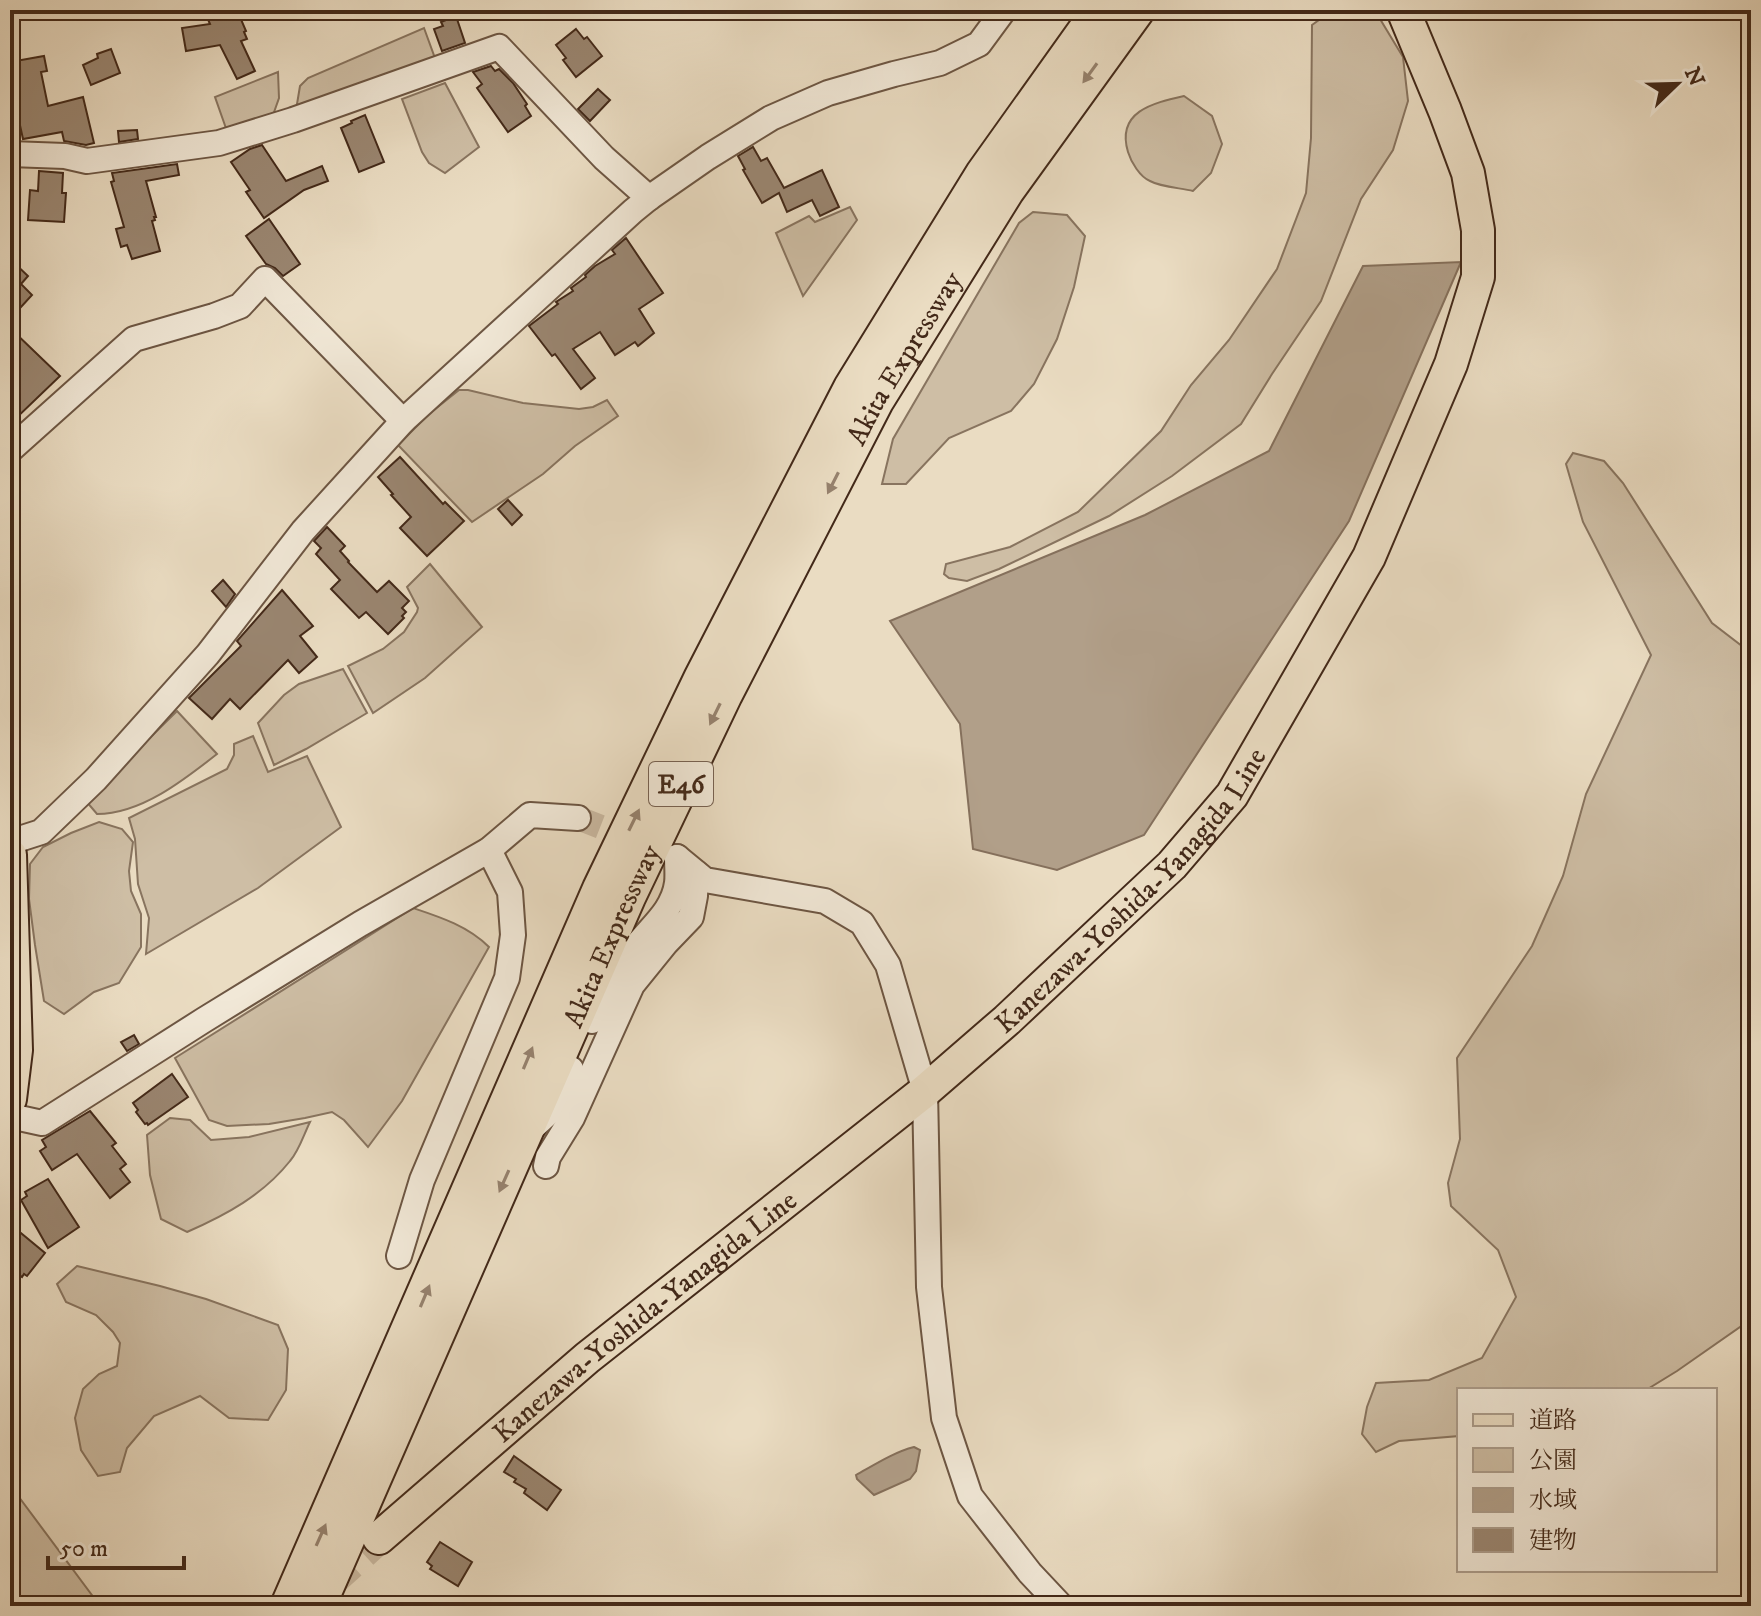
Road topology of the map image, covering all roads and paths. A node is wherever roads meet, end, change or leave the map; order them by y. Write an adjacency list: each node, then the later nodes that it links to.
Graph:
1 (1004, 10): 6 (street)
2 (1101, 10): 21 (highway, Akita Expressway / E46, one-way to 2)
3 (1136, 10): 17 (highway, Akita Expressway / E46, one-way to 17)
4 (1403, 10): 14 (main road, Kanezawa-Yoshida-Yanagida Line)
5 (10, 154): 6 (street)
6 (649, 198): 7 (street)
7 (403, 421): 8 (street); 10 (street)
8 (10, 450)
9 (578, 818): 11 (street)
10 (10, 842)
11 (489, 850): 16 (street); 19 (street)
12 (10, 855): 15 (main road)
13 (696, 873): 14 (street); 17 (street); 18 (street)
14 (925, 1091): 20 (main road, Kanezawa-Yoshida-Yanagida Line); 23 (street)
15 (10, 1099)
16 (10, 1116)
17 (523, 1136): 22 (highway, Akita Expressway / E46, one-way to 22)
18 (546, 1166)
19 (399, 1256)
20 (379, 1538)
21 (289, 1606)
22 (317, 1606)
23 (1061, 1606)

